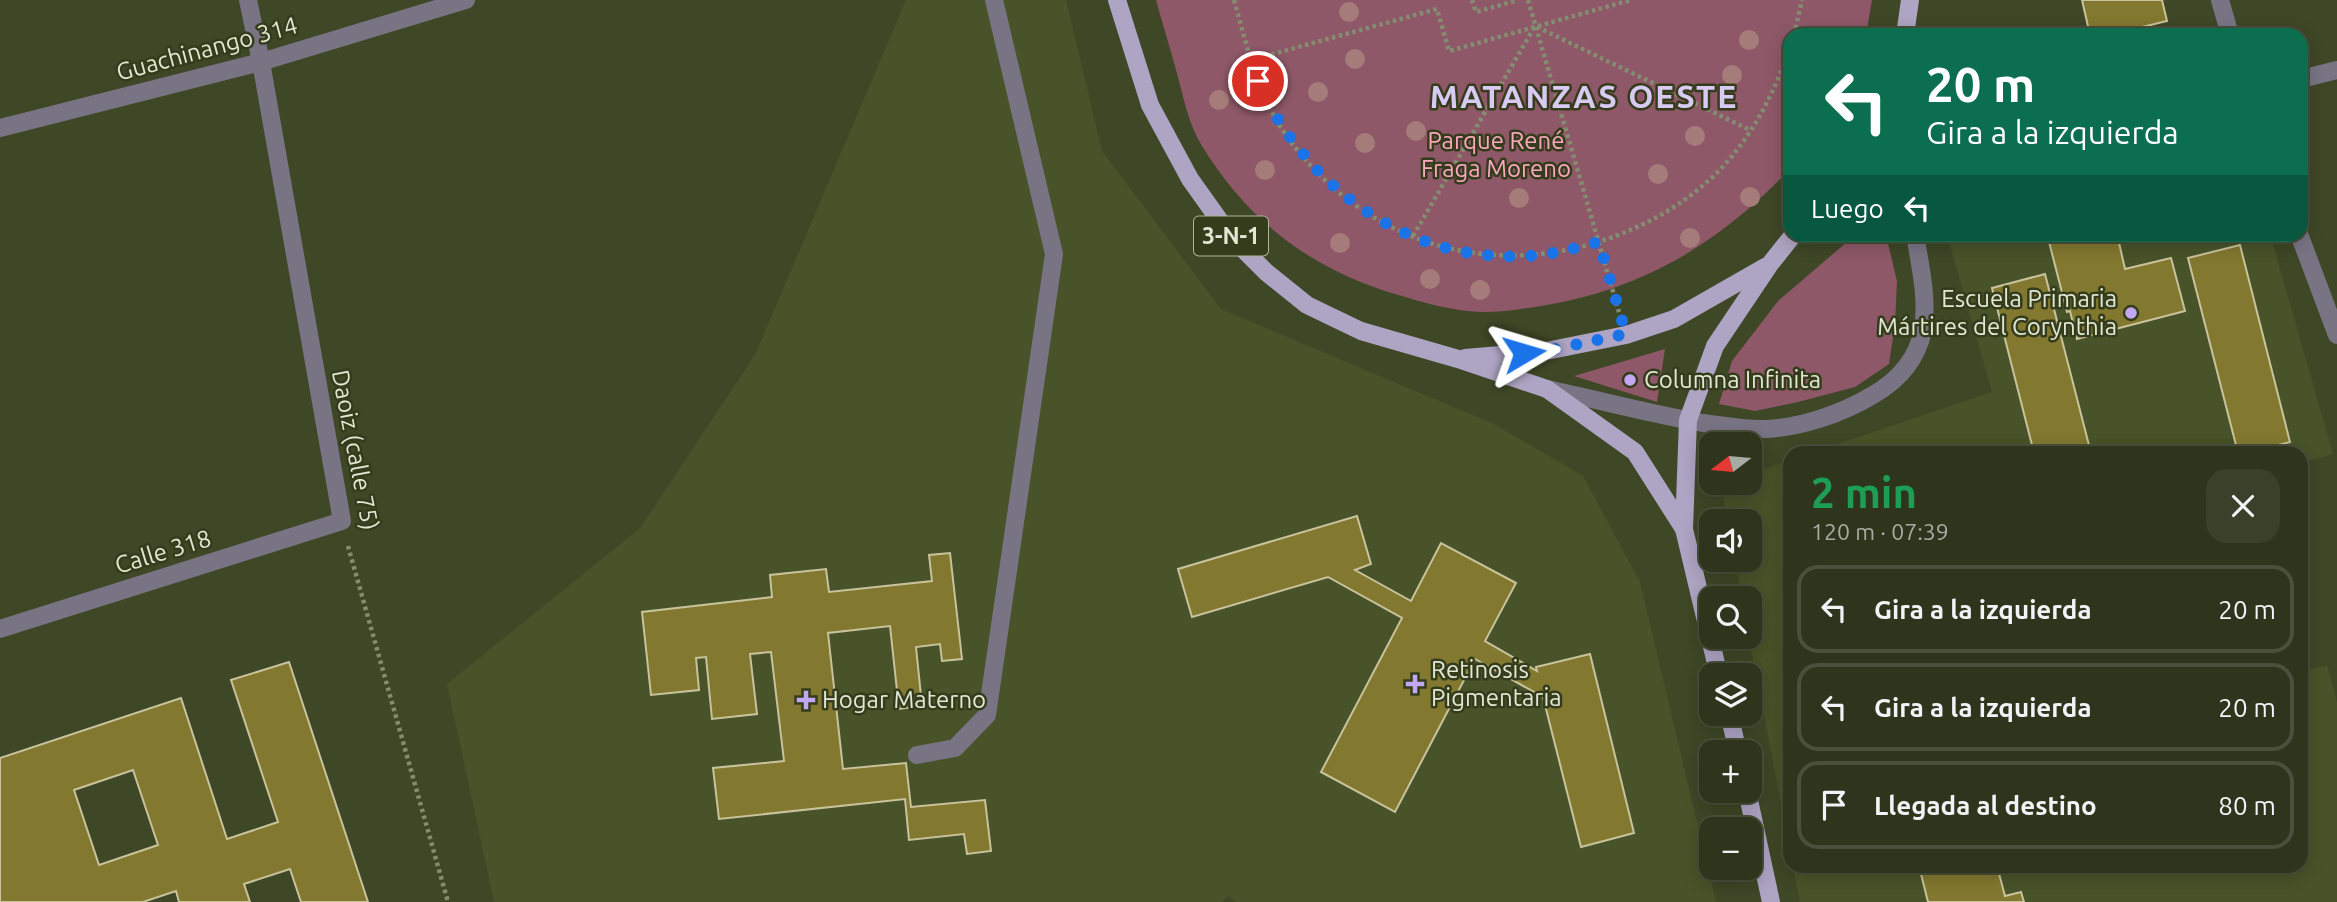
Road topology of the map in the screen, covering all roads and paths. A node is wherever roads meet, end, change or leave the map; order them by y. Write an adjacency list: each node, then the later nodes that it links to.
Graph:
1 (248, 0): 18 (street, Daoiz (calle 75))
2 (466, 0): 18 (street, Guachinango 314)
3 (994, 0): 39 (street)
4 (1117, 0): 32 (main road, 3-N-1)
5 (1234, 0): 17 (path)
6 (1472, 0): 7 (path)
7 (1518, 0)
8 (1528, 0): 13 (path)
9 (1631, 0): 13 (path)
10 (1802, 0): 14 (path)
11 (1910, 0): 15 (main road)
12 (2220, 0): 16 (street)
13 (1535, 26): 17 (path); 23 (path); 24 (path); 25 (path)
14 (1796, 28)
15 (1906, 28)
16 (2228, 28)
17 (1251, 60): 24 (path)
18 (261, 62): 22 (street, Guachinango 314); 35 (street, Daoiz (calle 75))
19 (1783, 69): 23 (path)
20 (2337, 70): 21 (street)
21 (2308, 77)
22 (0, 128)
23 (1750, 130): 25 (path)
24 (1413, 236): 25 (path)
25 (1599, 242): 30 (path)
26 (1788, 242): 29 (main road, 3-N-1)
27 (1916, 242): 34 (street)
28 (2302, 242): 31 (street)
29 (1770, 264): 30 (main road); 34 (main road, 3-N-1)
30 (1626, 334): 32 (main road)
31 (2337, 335)
32 (1458, 359): 33 (main road, 3-N-1)
33 (1547, 389): 34 (street); 36 (main road, 3-N-1)
34 (1688, 420): 36 (main road, 3-N-1)
35 (342, 521): 37 (street, Calle 318); 41 (path, Daoiz (calle 75))
36 (1684, 529): 38 (main road, 3-N-1)
37 (0, 629)
38 (1716, 663)
39 (917, 755)
40 (1750, 803): 42 (main road)
41 (448, 902)
42 (1771, 902)

